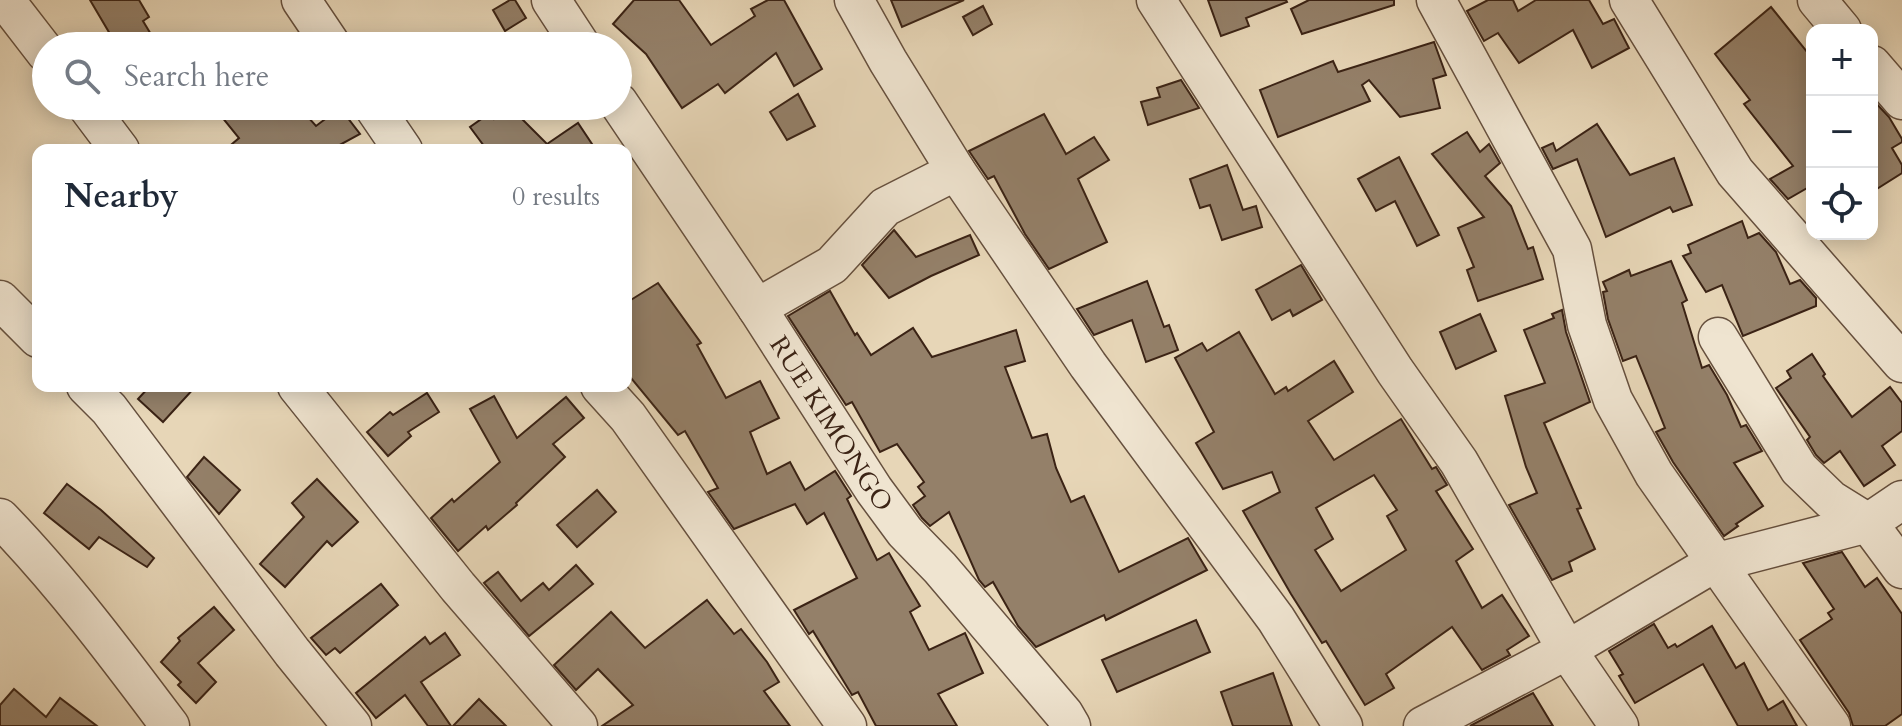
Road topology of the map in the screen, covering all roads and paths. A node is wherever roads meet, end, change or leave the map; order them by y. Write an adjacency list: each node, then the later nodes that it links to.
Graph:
1 (5, 0): 12 (street)
2 (301, 0): 10 (street)
3 (551, 0): 11 (street)
4 (854, 0): 20 (street)
5 (1156, 0): 34 (street)
6 (1436, 0): 32 (street)
7 (1629, 0): 25 (street)
8 (1817, 0): 9 (street)
9 (1837, 24)
10 (323, 32)
11 (572, 32)
12 (32, 35)
13 (1878, 72): 14 (street)
14 (1902, 100)
15 (98, 120): 18 (street)
16 (383, 120): 19 (street)
17 (630, 120): 22 (street, RUE KIMONGO)
18 (116, 144)
19 (399, 144)
20 (956, 171): 22 (street); 40 (street)
21 (0, 300): 23 (street)
22 (757, 308): 39 (street, RUE KIMONGO)
23 (32, 332)
24 (1718, 337): 31 (street)
25 (1902, 363)
26 (92, 392): 36 (street)
27 (302, 392): 37 (street)
28 (605, 392): 38 (street)
29 (1902, 500): 31 (street)
30 (0, 518): 35 (street)
31 (1868, 523): 32 (street); 33 (street)
32 (1714, 563): 34 (street); 43 (street)
33 (1902, 569)
34 (1567, 650): 41 (street); 42 (street)
35 (170, 726)
36 (352, 726)
37 (578, 726)
38 (847, 726)
39 (1071, 726)
40 (1343, 726)
41 (1423, 726)
42 (1619, 726)
43 (1831, 726)

